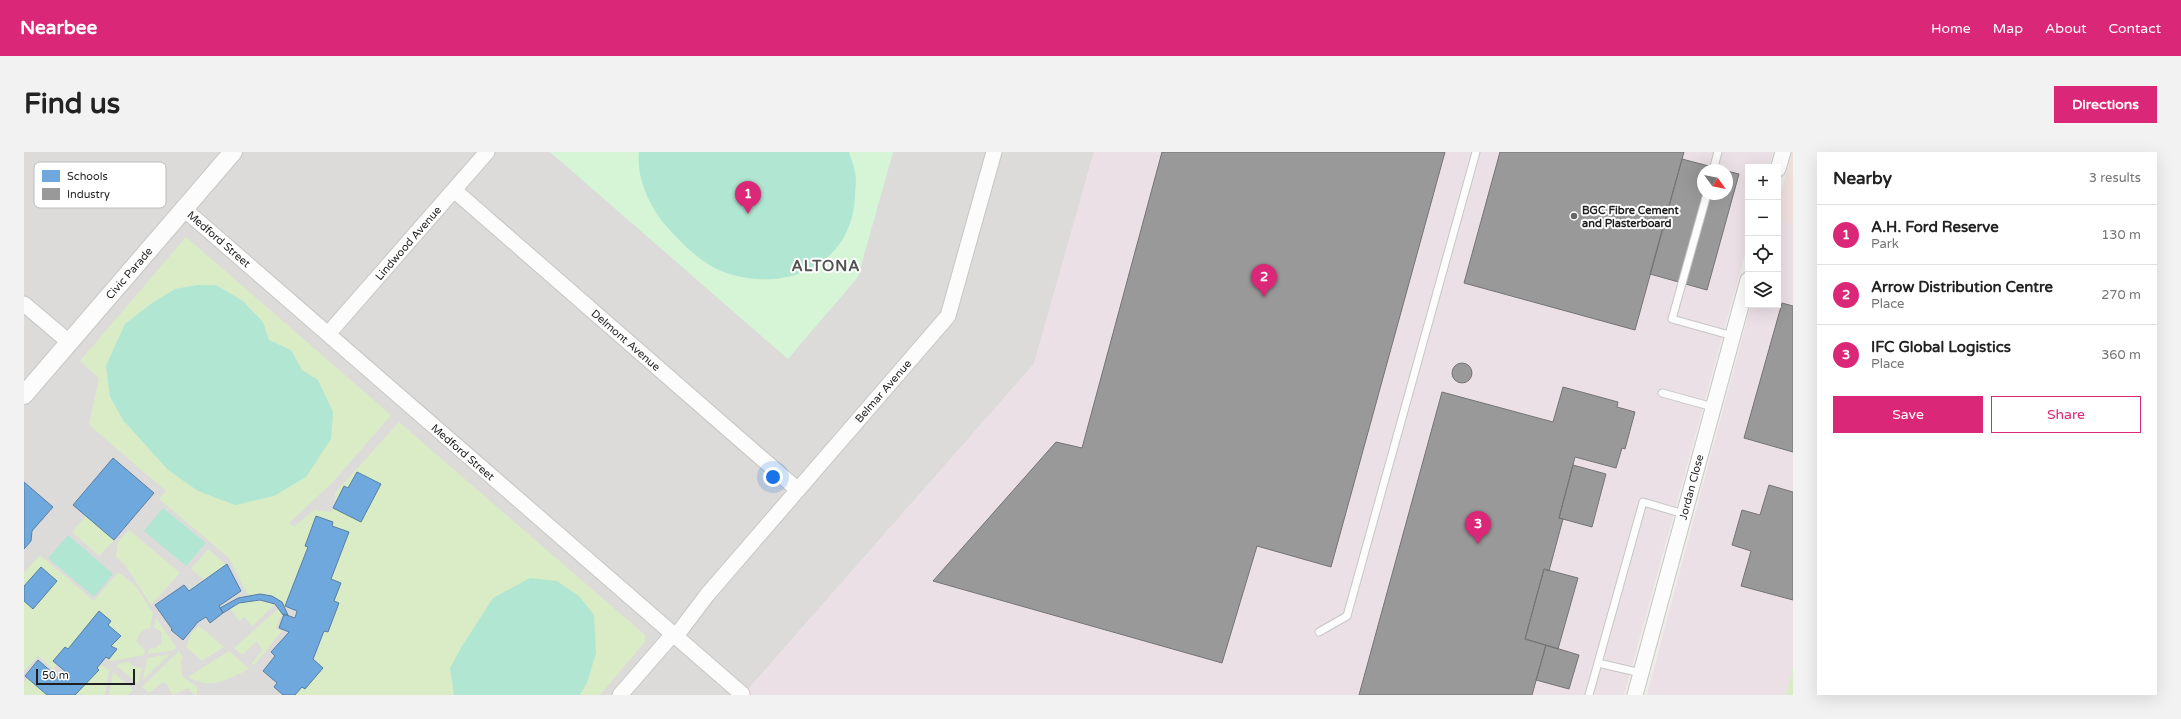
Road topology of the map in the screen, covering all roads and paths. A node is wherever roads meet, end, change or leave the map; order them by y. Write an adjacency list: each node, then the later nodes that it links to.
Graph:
1 (233, 152): 11 (street, Civic Parade)
2 (487, 152): 9 (street, Lindwood Avenue)
3 (994, 152): 20 (street, Belmar Avenue)
4 (1476, 152): 22 (lane)
5 (1718, 152): 7 (lane)
6 (1783, 152): 8 (street)
7 (1715, 164)
8 (1779, 164)
9 (454, 190): 14 (street, Lindwood Avenue); 20 (street, Delmont Avenue)
10 (1705, 200): 15 (lane)
11 (184, 209): 14 (street, Medford Street); 16 (street, Civic Parade)
12 (1745, 291): 15 (street, Jordan Close)
13 (24, 304): 16 (street)
14 (328, 334): 23 (street, Medford Street)
15 (1733, 336): 19 (street, Jordan Close)
16 (69, 342): 18 (street, Civic Parade)
17 (1662, 393): 19 (lane)
18 (24, 394)
19 (1713, 407): 21 (street, Jordan Close)
20 (798, 490): 23 (street, Belmar Avenue)
21 (1684, 514): 24 (lane); 25 (street, Jordan Close)
22 (1318, 632)
23 (673, 634): 26 (street, Medford Street); 27 (street, Belmar Avenue)
24 (1598, 663): 25 (lane); 28 (lane)
25 (1641, 673): 29 (street, Jordan Close)
26 (742, 694)
27 (620, 695)
28 (1589, 695)
29 (1635, 695)

